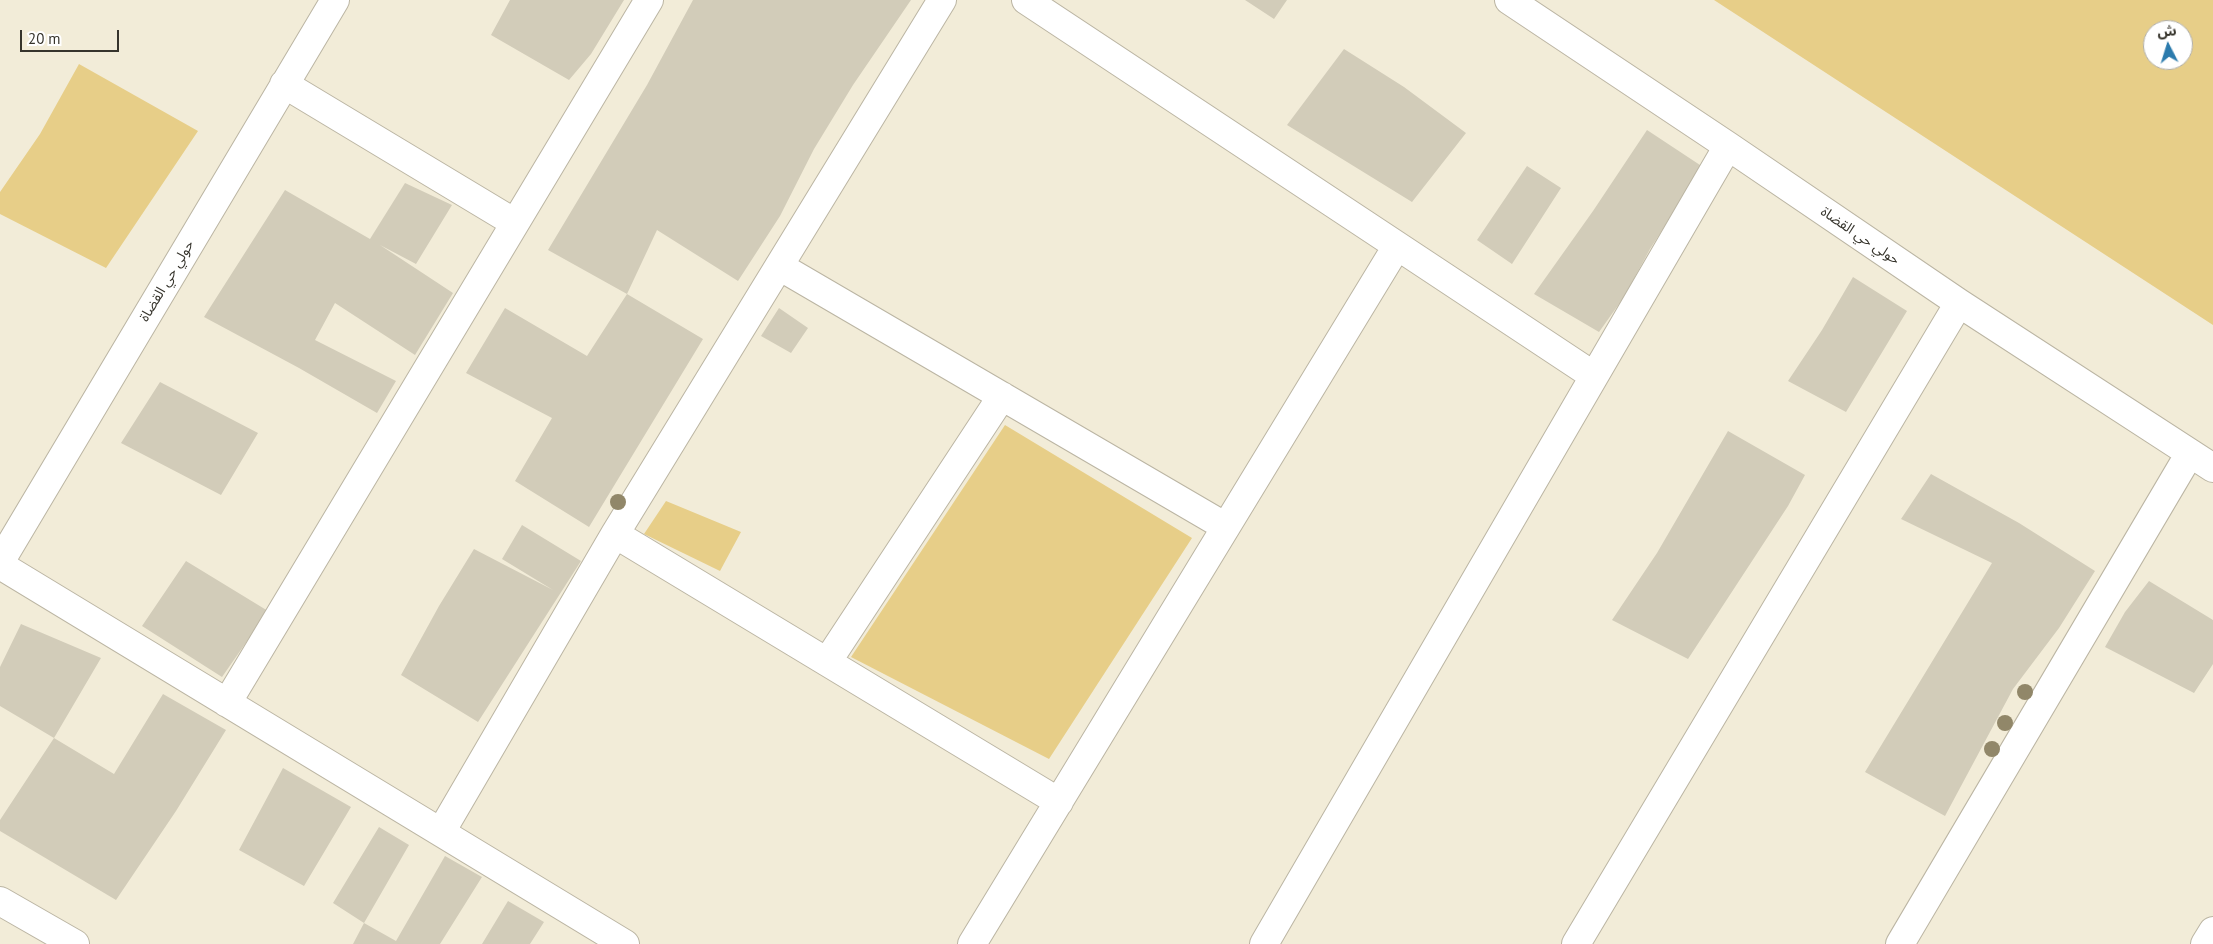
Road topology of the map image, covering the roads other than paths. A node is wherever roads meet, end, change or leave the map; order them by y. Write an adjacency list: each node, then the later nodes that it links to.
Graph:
1 (335, 0): 6 (street, حولي حي القضاة)
2 (649, 0): 8 (street)
3 (942, 0): 10 (street)
4 (1026, 0): 9 (street)
5 (1509, 0): 7 (street, حولي حي القضاة)
6 (284, 84): 8 (street); 18 (street, حولي حي القضاة)
7 (1728, 146): 11 (street, حولي حي القضاة); 12 (street)
8 (515, 223): 20 (street)
9 (1397, 246): 12 (street); 16 (street)
10 (779, 266): 13 (street); 17 (street)
11 (1959, 304): 14 (street, حولي حي القضاة); 29 (street)
12 (1594, 376): 28 (street)
13 (1002, 396): 16 (street); 19 (street)
14 (2190, 453): 15 (street, حولي حي القضاة); 30 (street)
15 (2213, 468)
16 (1226, 527): 21 (street)
17 (615, 534): 19 (street); 22 (street)
18 (0, 564): 20 (street)
19 (827, 662): 21 (street)
20 (226, 702): 22 (street)
21 (1058, 802): 27 (street)
22 (441, 832): 26 (street)
23 (0, 901): 25 (street)
24 (2213, 931): 31 (street)
25 (75, 944)
26 (625, 944)
27 (972, 944)
28 (1264, 944)
29 (1576, 944)
30 (1900, 944)
31 (2205, 944)

